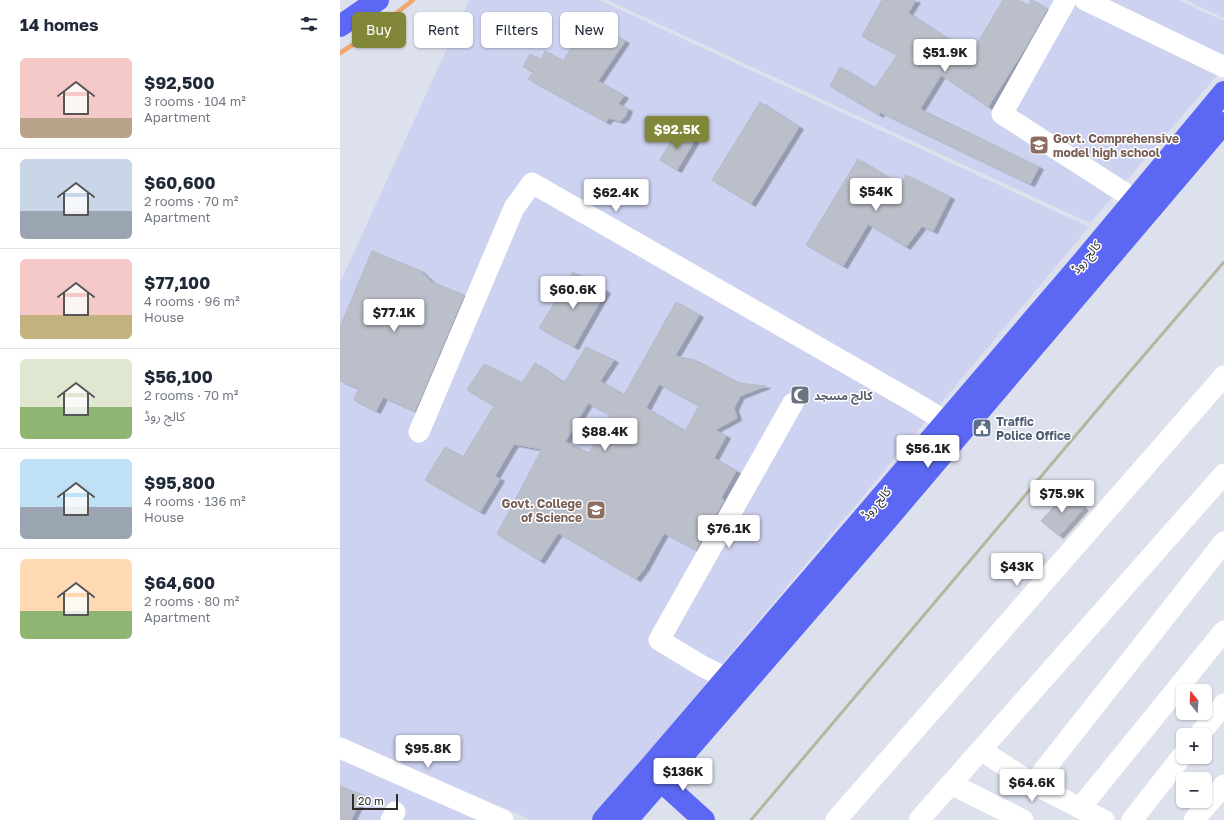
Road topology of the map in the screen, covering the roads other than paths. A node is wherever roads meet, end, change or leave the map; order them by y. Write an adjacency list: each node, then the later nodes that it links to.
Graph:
1 (378, 0): 4 (main road)
2 (1066, 0): 8 (street)
3 (1085, 0): 5 (street)
4 (340, 26)
5 (1224, 67)
6 (1224, 92): 8 (main road, کالج روڈ)
7 (1224, 123): 24 (main road, کالج روڈ)
8 (1134, 199): 11 (main road, کالج روڈ)
9 (1224, 376): 32 (street)
10 (793, 403): 16 (street)
11 (946, 422): 12 (street); 16 (main road, کالج روڈ)
12 (419, 432)
13 (1224, 474): 20 (street)
14 (1224, 542): 23 (street)
15 (1224, 631): 26 (street)
16 (726, 678): 28 (main road, کالج روڈ)
17 (1224, 704): 18 (street)
18 (1205, 728)
19 (340, 748): 27 (street)
20 (981, 750): 22 (street); 23 (street)
21 (1176, 764): 36 (street)
22 (951, 784): 33 (street); 34 (street)
23 (1033, 784): 26 (street)
24 (658, 785): 29 (main road, کالج روڈ); 30 (main road); 31 (main road)
25 (1224, 785): 37 (street)
26 (1080, 808): 35 (street)
27 (504, 820)
28 (603, 820)
29 (627, 820)
30 (689, 820)
31 (704, 820)
32 (836, 820)
33 (919, 820)
34 (1024, 820)
35 (1104, 820)
36 (1132, 820)
37 (1194, 820)

